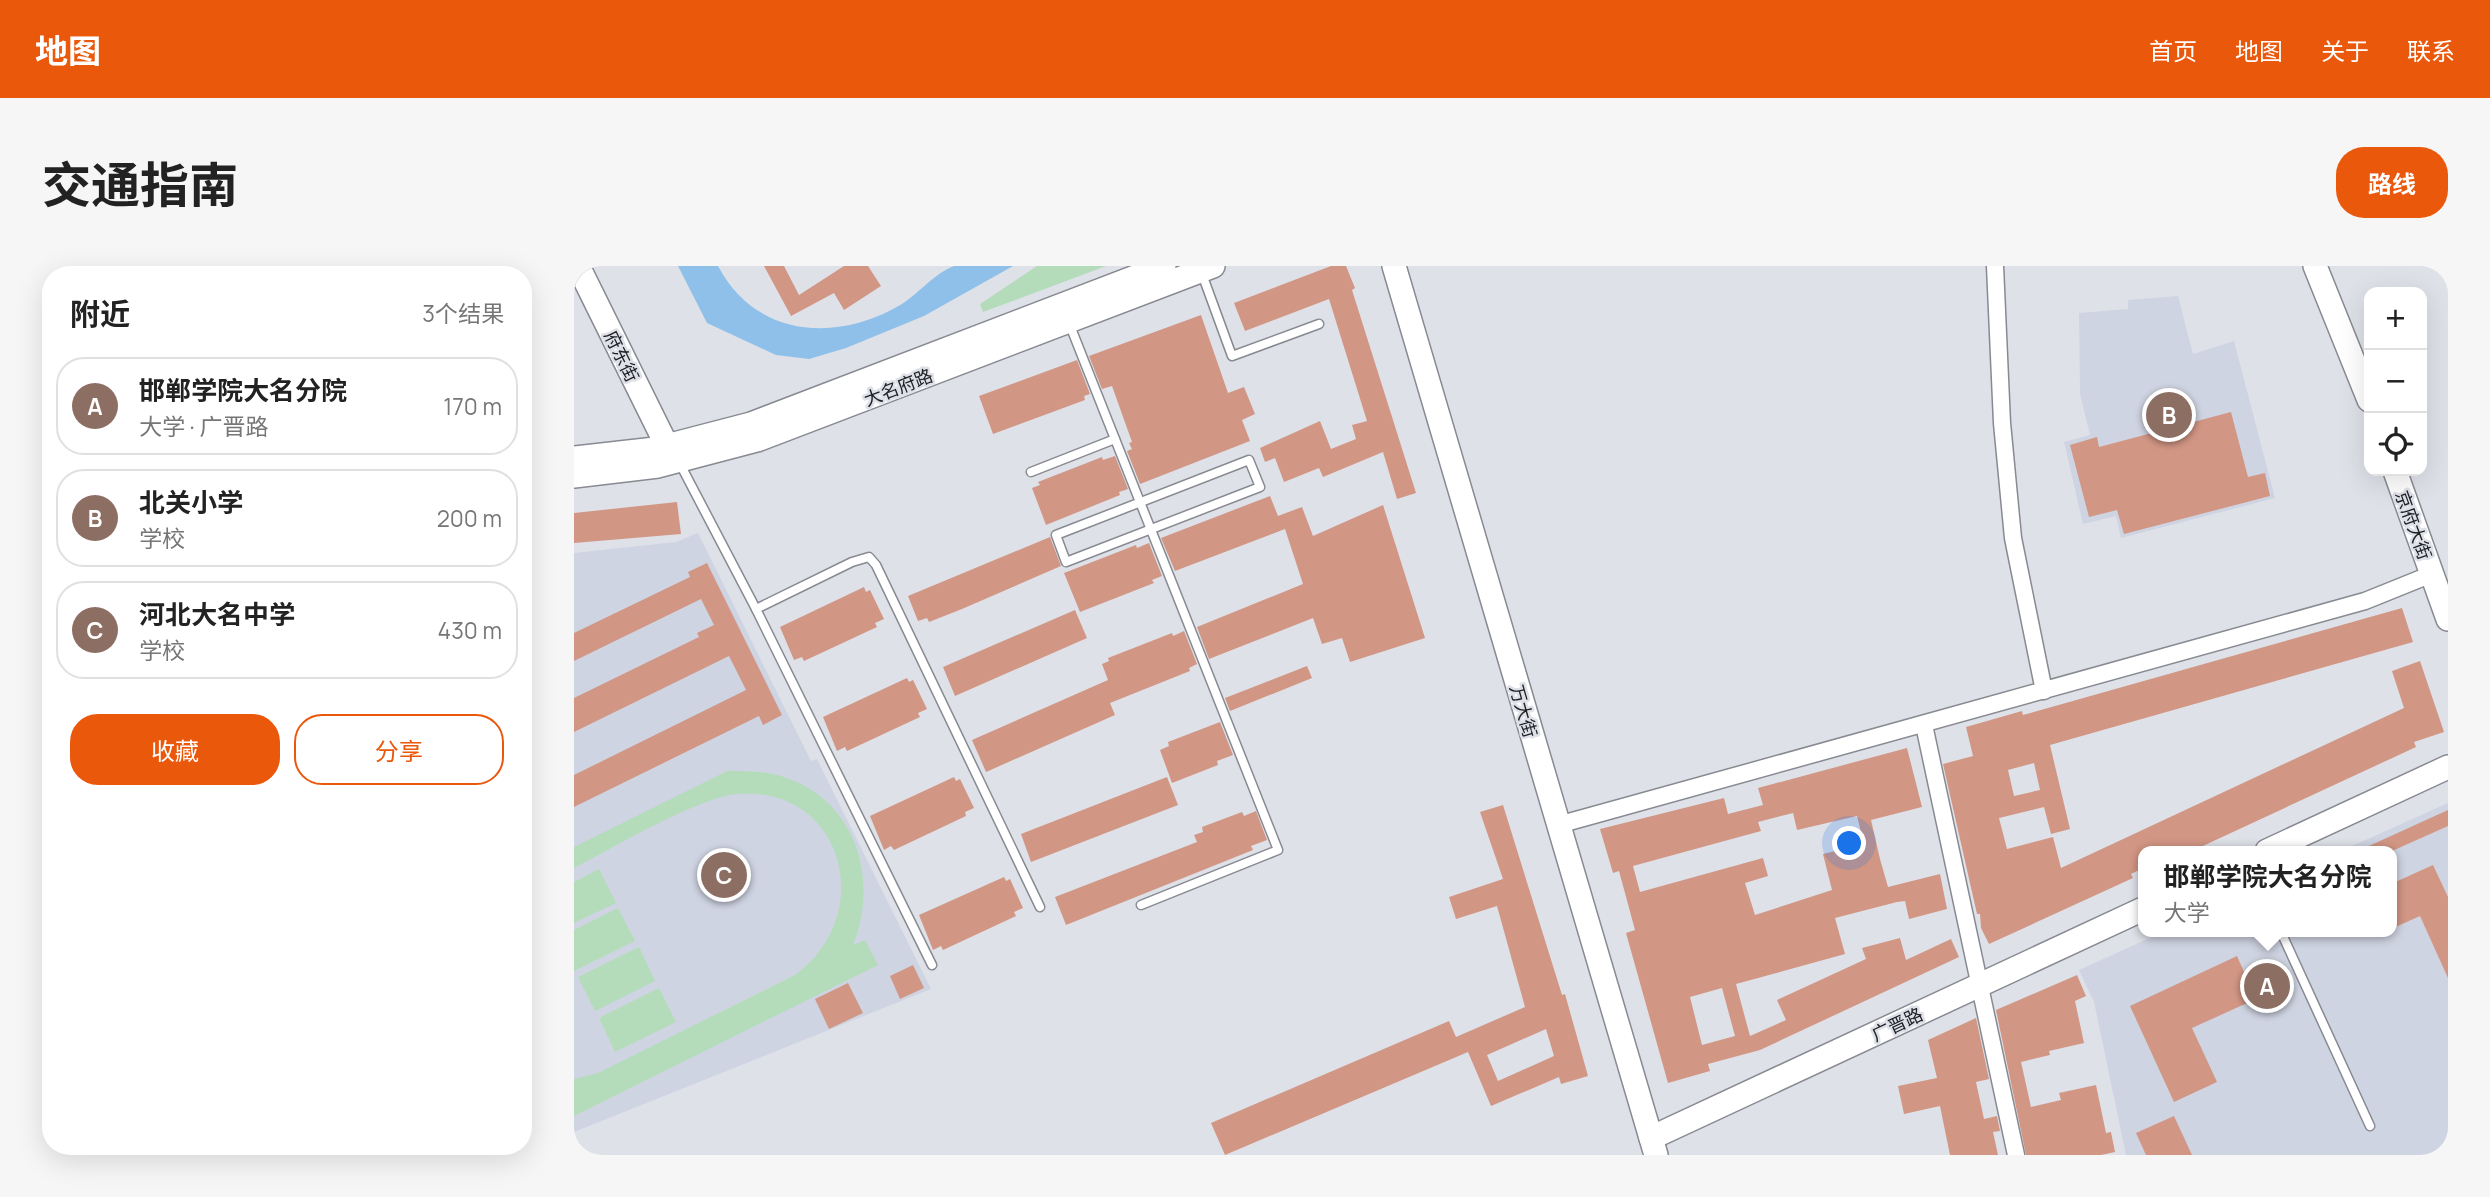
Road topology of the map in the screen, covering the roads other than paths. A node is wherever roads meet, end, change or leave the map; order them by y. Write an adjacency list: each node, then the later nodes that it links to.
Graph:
1 (578, 266): 11 (street, 府东街)
2 (1164, 266): 11 (street, 大名府路)
3 (1394, 266): 24 (street, 万大街)
4 (1995, 266): 21 (street)
5 (2315, 266): 9 (street)
6 (1207, 268): 7 (street, 大名府路); 8 (lane)
7 (1069, 321): 10 (lane); 11 (street, 大名府路)
8 (1319, 324)
9 (2364, 388)
10 (1115, 439): 13 (lane); 16 (lane)
11 (673, 454): 12 (street, 大名府路); 14 (street, 大名府路); 19 (lane)
12 (574, 458)
13 (1031, 472)
14 (574, 476)
15 (2397, 476): 18 (street, 京府大街)
16 (1139, 503): 17 (lane); 17 (lane); 17 (lane)
17 (1150, 529): 26 (lane)
18 (2432, 573): 20 (street, 京府大街); 21 (street)
19 (756, 609): 27 (lane); 30 (lane)
20 (2448, 619)
21 (2044, 691): 22 (street)
22 (1924, 725): 24 (street); 31 (street)
23 (2448, 767): 25 (street)
24 (1558, 825): 33 (street, 万大街)
25 (2278, 846)
26 (1141, 905)
27 (1040, 907)
28 (2138, 911): 31 (street, 广晋路)
29 (2283, 937): 32 (lane)
30 (932, 965)
31 (1980, 985): 33 (street, 广晋路); 34 (street)
32 (2370, 1126)
33 (1654, 1147)
34 (2016, 1155)

